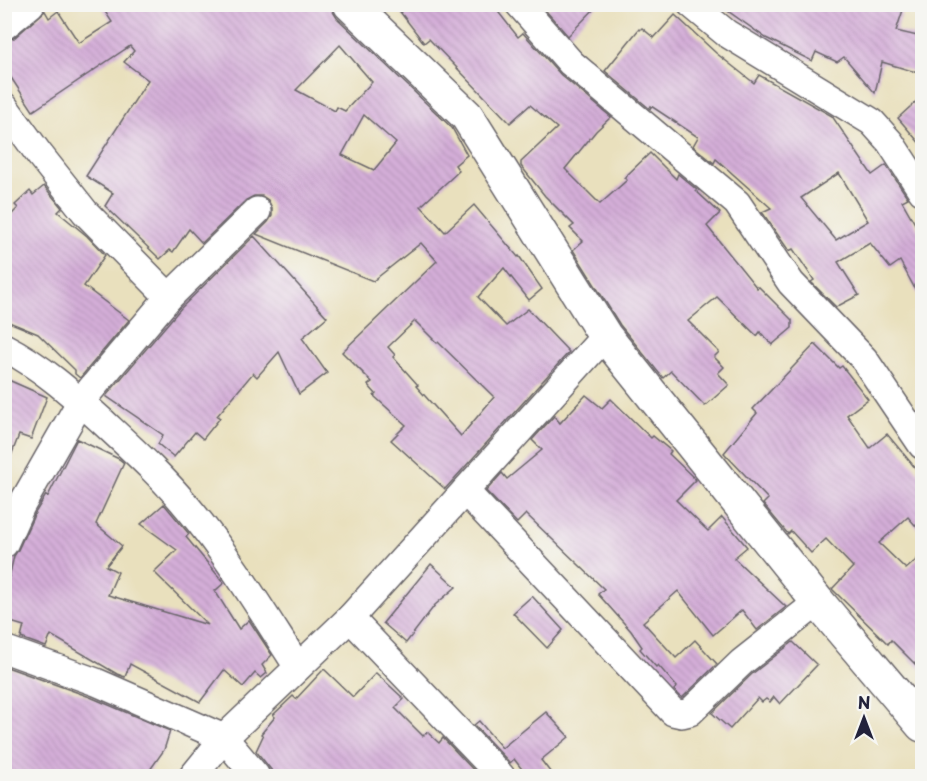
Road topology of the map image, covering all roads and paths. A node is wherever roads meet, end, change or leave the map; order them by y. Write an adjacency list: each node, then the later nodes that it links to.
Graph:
1 (31, 4): 5 (street)
2 (350, 4): 10 (main road)
3 (519, 4): 13 (street)
4 (691, 4): 7 (street)
5 (4, 26)
6 (4, 106): 9 (street)
7 (922, 191)
8 (258, 211): 9 (street)
9 (169, 297): 12 (street)
10 (605, 336): 14 (street); 17 (main road)
11 (4, 347): 12 (street)
12 (81, 401): 15 (street); 20 (street)
13 (922, 446)
14 (465, 491): 17 (street); 18 (street)
15 (13, 503): 16 (street)
16 (4, 544)
17 (818, 602): 21 (main road)
18 (350, 618): 20 (street); 25 (street)
19 (4, 649): 22 (street)
20 (298, 667): 22 (street)
21 (922, 724)
22 (224, 738): 23 (street); 24 (street)
23 (193, 777)
24 (256, 777)
25 (501, 777)

